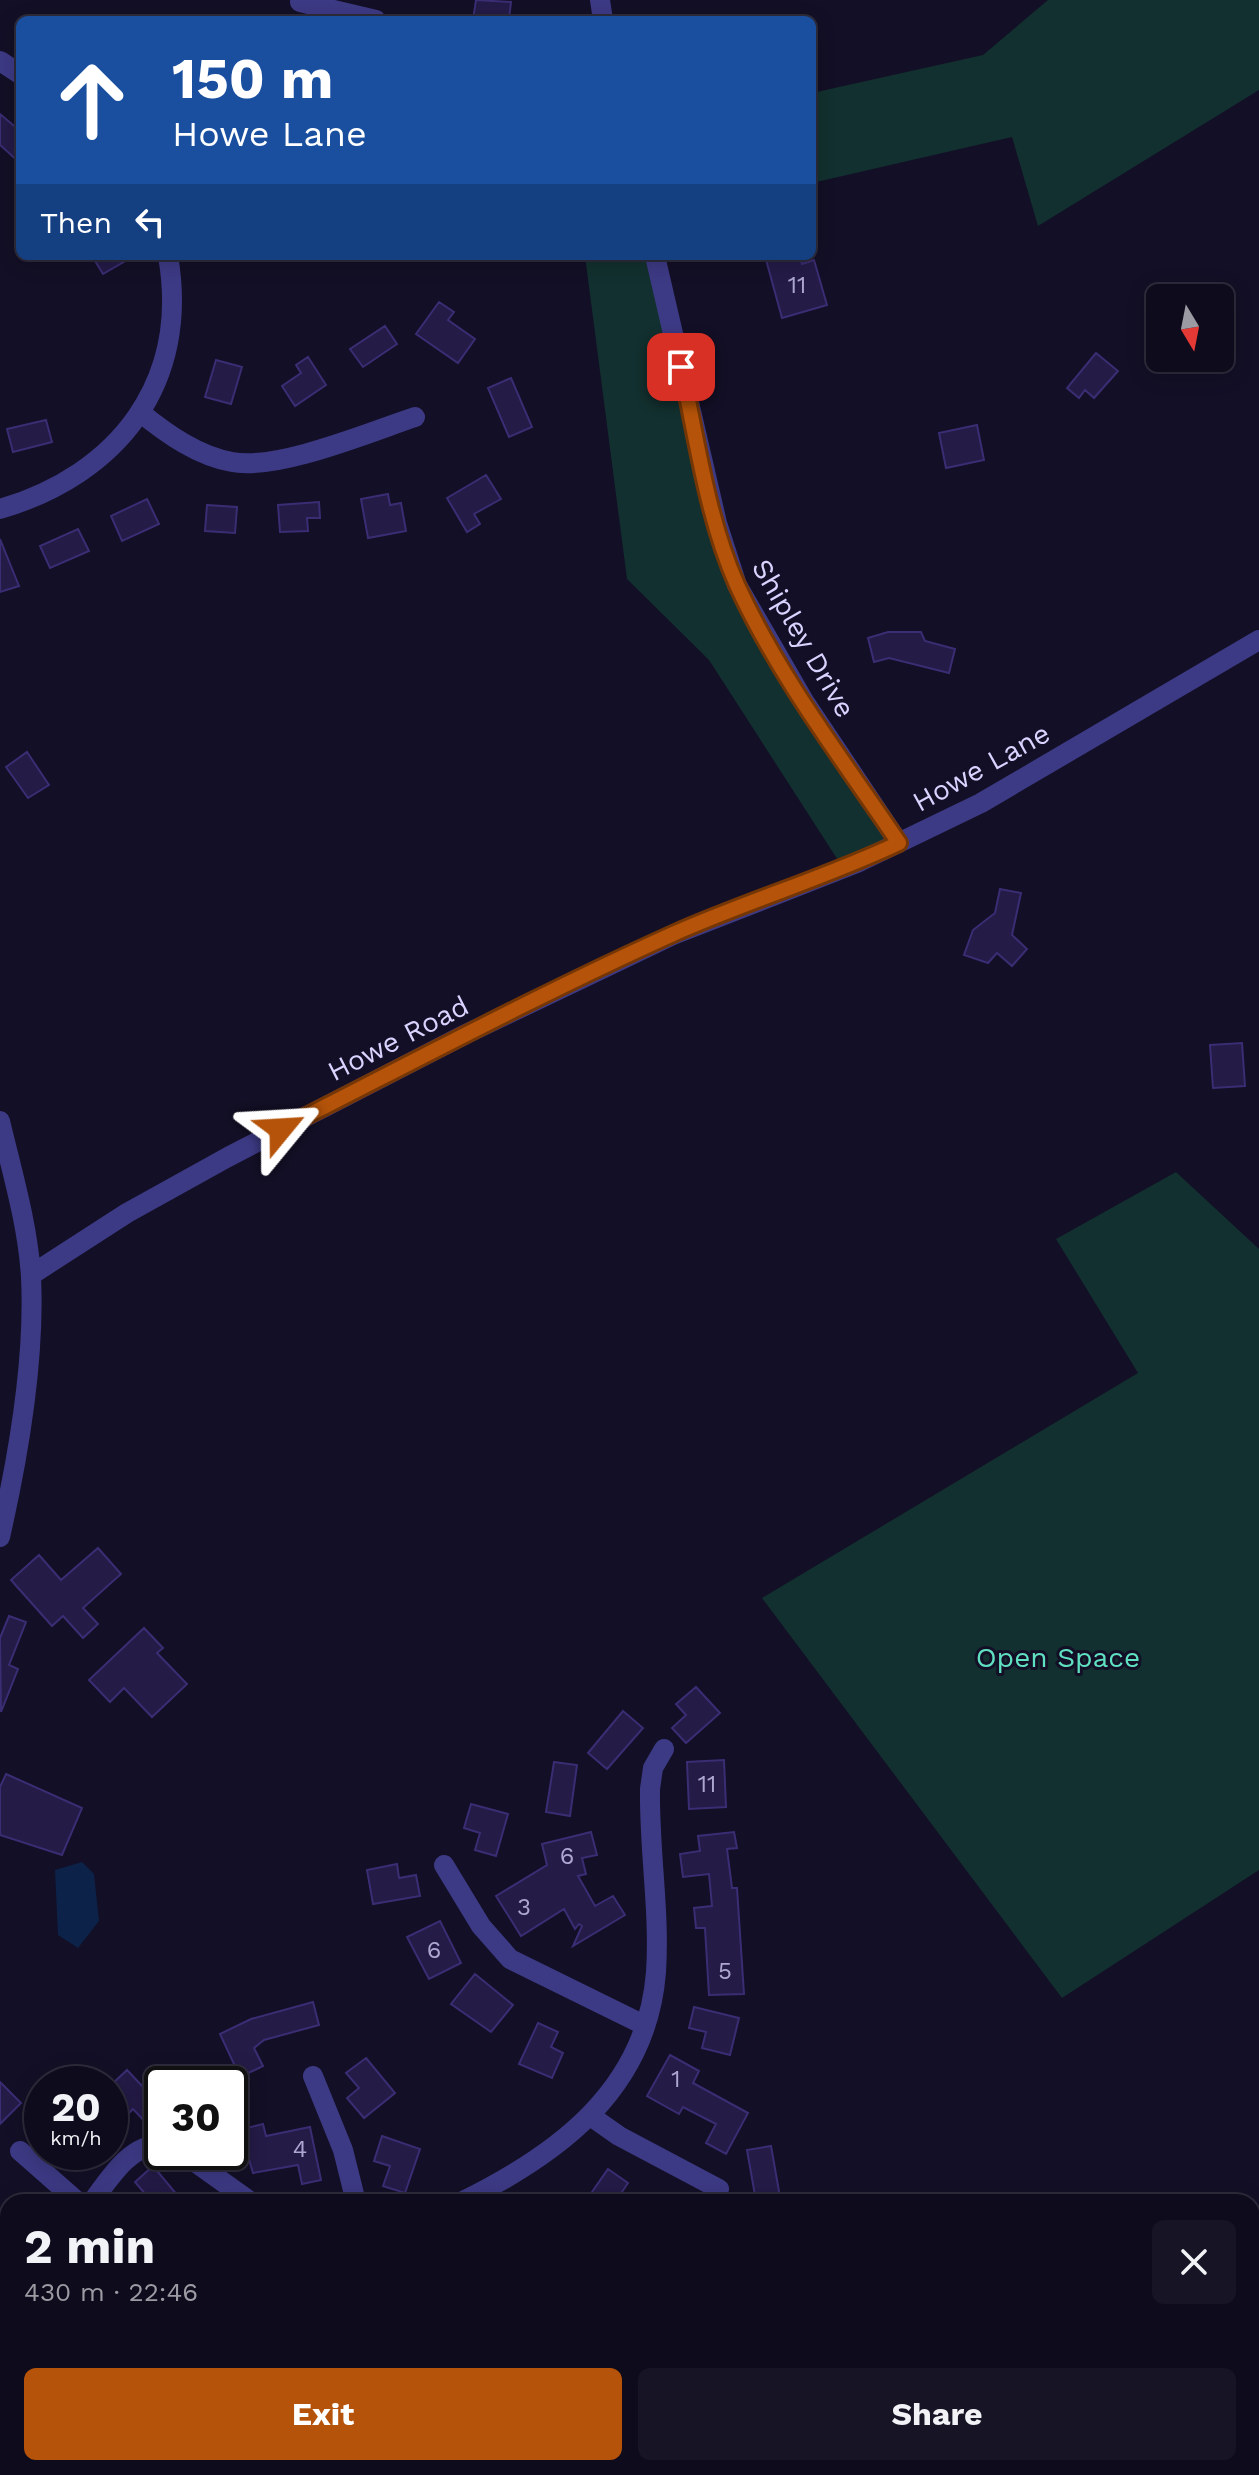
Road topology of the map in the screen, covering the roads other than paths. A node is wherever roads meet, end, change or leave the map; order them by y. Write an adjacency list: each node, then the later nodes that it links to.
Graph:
1 (298, 7): 2 (street)
2 (352, 16)
3 (168, 260): 5 (street)
4 (656, 260): 9 (street, Shipley Drive)
5 (141, 413): 6 (street); 7 (street)
6 (415, 417)
7 (0, 509)
8 (1259, 640): 9 (street, Howe Lane)
9 (899, 843): 10 (street, Howe Lane)
10 (673, 935): 12 (street, Howe Road)
11 (0, 1121): 12 (street)
12 (31, 1275): 13 (street)
13 (0, 1537)
14 (664, 1749): 16 (street)
15 (444, 1865): 16 (street)
16 (644, 2025): 18 (street)
17 (313, 2076): 26 (street)
18 (592, 2117): 22 (street); 27 (street)
19 (144, 2148): 24 (street)
20 (20, 2151): 23 (street)
21 (206, 2170): 25 (street)
22 (719, 2189)
23 (69, 2194)
24 (98, 2194)
25 (240, 2194)
26 (354, 2194)
27 (476, 2194)

